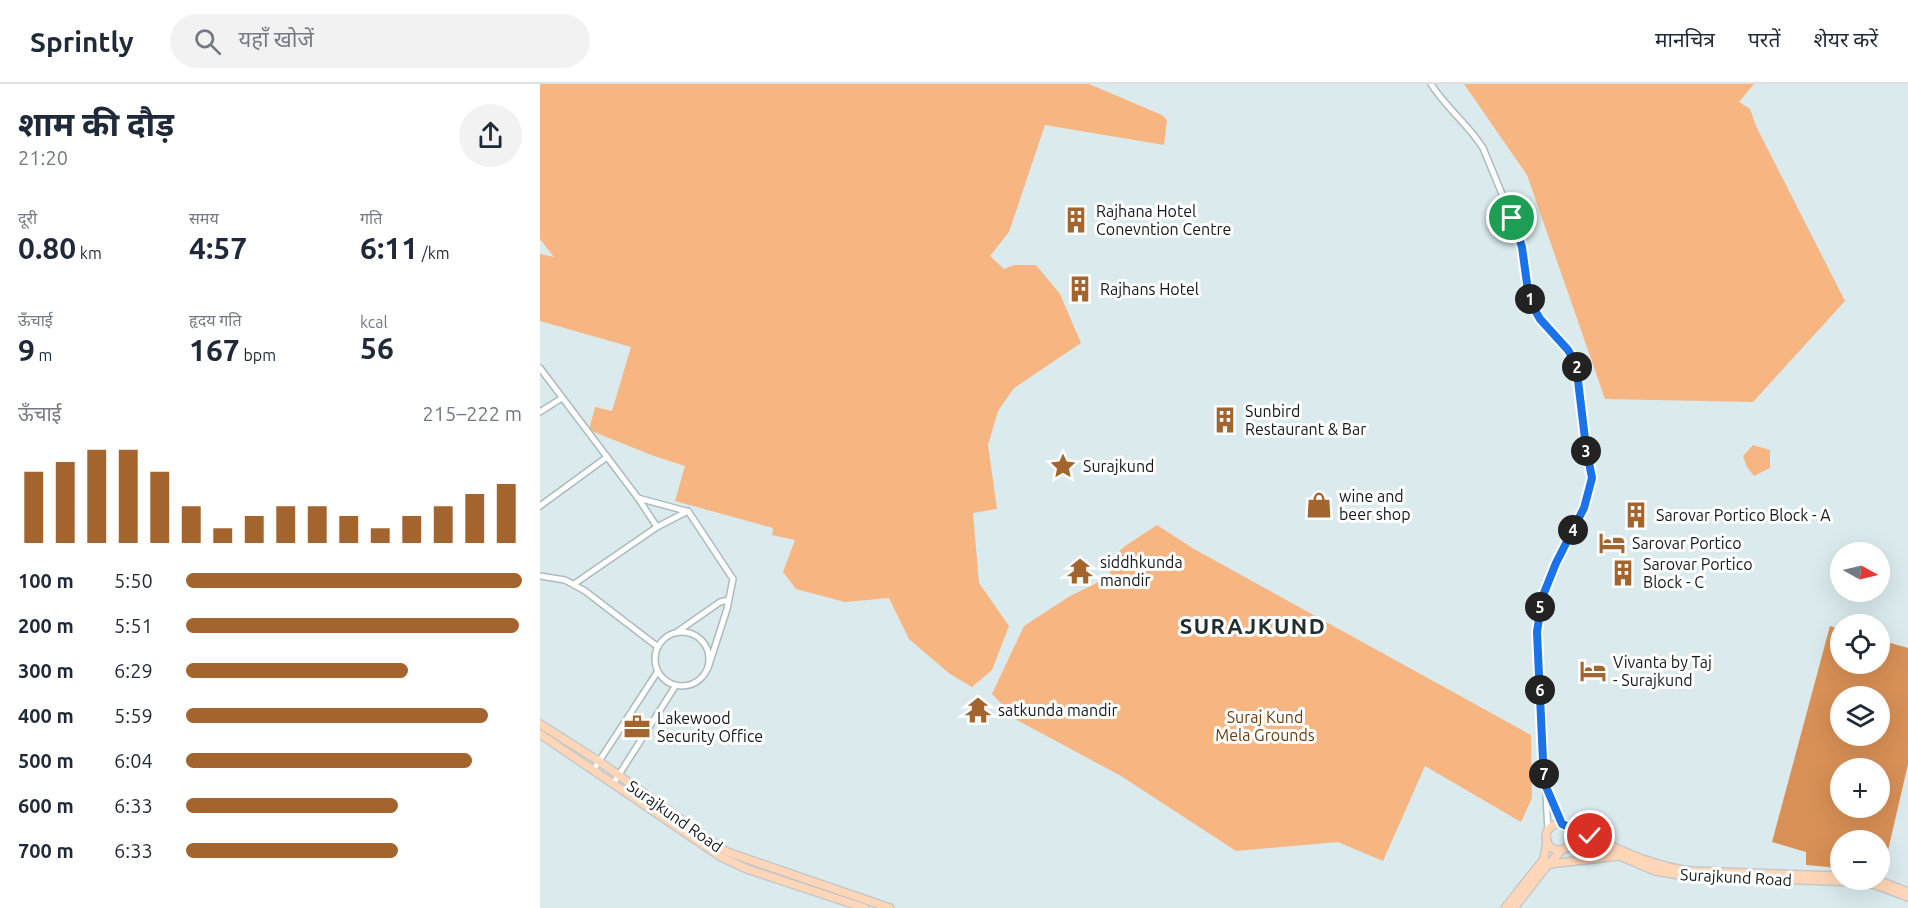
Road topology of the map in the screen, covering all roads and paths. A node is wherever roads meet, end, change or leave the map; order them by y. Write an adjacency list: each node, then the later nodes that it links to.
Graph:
1 (1431, 84): 23 (street)
2 (540, 368): 3 (street)
3 (562, 398): 4 (street); 5 (street)
4 (540, 412)
5 (607, 457): 6 (street); 7 (street)
6 (638, 498): 8 (street); 9 (street)
7 (540, 506)
8 (688, 512): 9 (street); 12 (street)
9 (657, 527): 11 (street)
10 (540, 576): 11 (street)
11 (574, 584): 14 (street)
12 (728, 600): 13 (street); 15 (street)
13 (677, 632): 14 (street); 15 (street)
14 (658, 647): 16 (street)
15 (708, 668): 17 (street)
16 (658, 671): 17 (street); 20 (street)
17 (676, 685): 22 (street)
18 (540, 724): 20 (main road, Surajkund Road)
19 (540, 734): 21 (main road, Surajkund Road)
20 (600, 762): 21 (street); 22 (main road, Surajkund Road)
21 (594, 769): 24 (main road, Surajkund Road)
22 (618, 776): 24 (street); 36 (main road, Surajkund Road)
23 (1544, 782): 25 (street); 26 (street)
24 (614, 784): 35 (main road, Surajkund Road)
25 (1565, 825): 26 (main road); 28 (main road); 31 (main road, Surajkund Road)
26 (1548, 831): 27 (main road)
27 (1547, 841): 28 (main road); 37 (main road)
28 (1564, 849): 29 (main road, Surajkund Road); 30 (main road)
29 (1619, 856): 30 (main road); 34 (main road, Surajkund Road)
30 (1550, 864): 38 (main road)
31 (1830, 876)
32 (1890, 884): 33 (main road)
33 (1908, 891)
34 (1908, 897)
35 (865, 908)
36 (890, 908)
37 (1505, 908)
38 (1514, 908)

